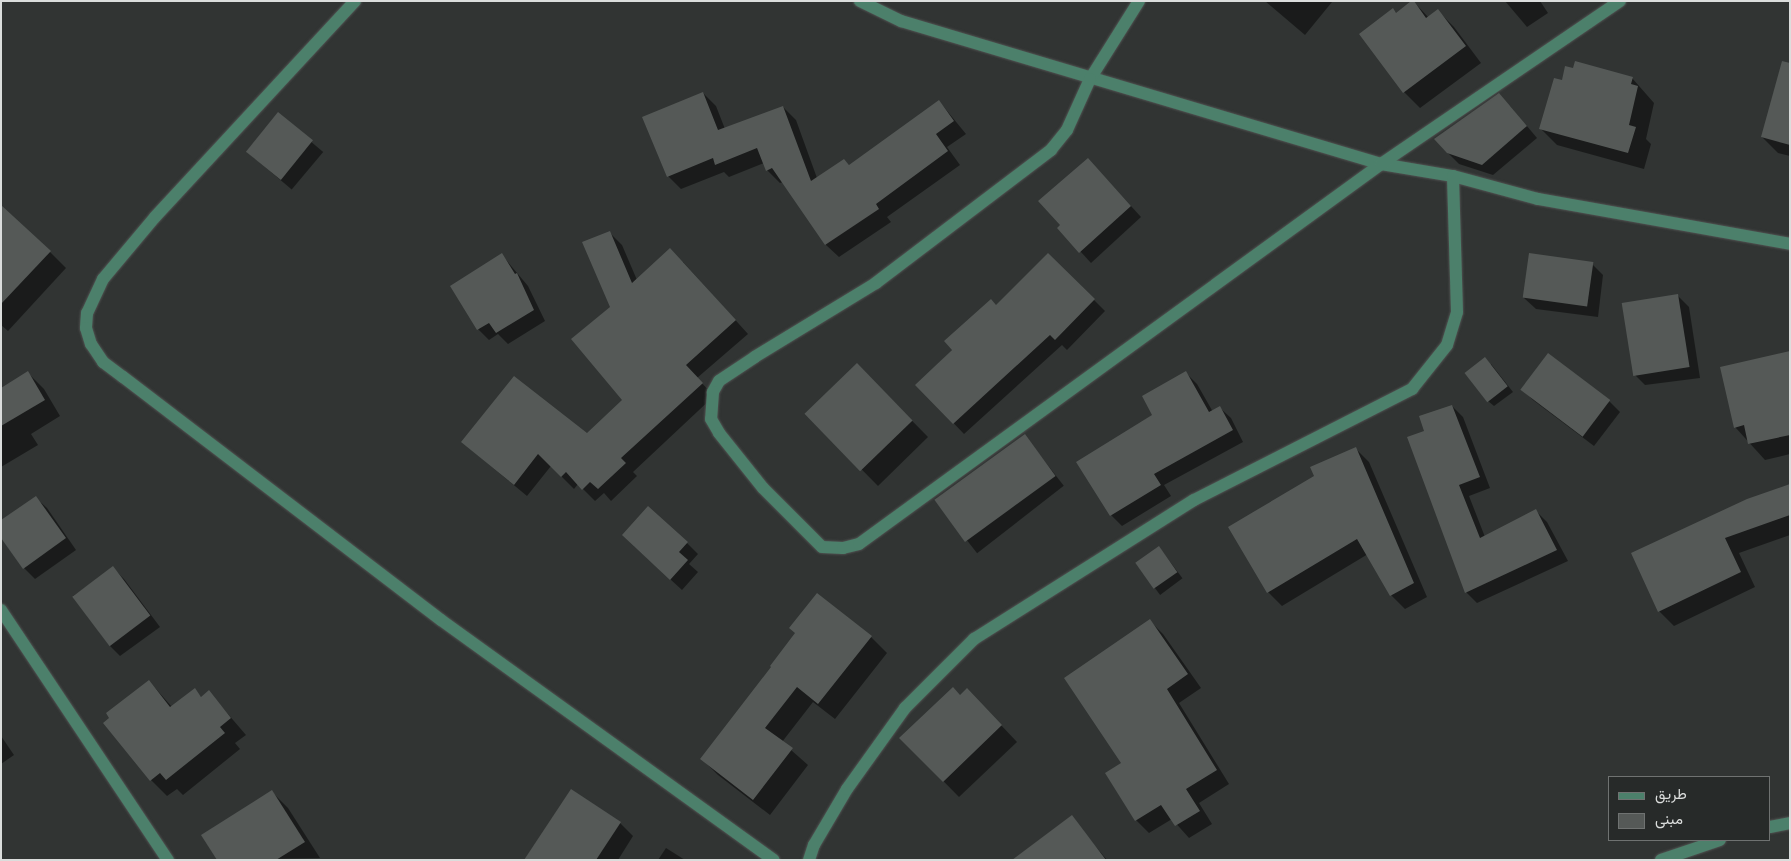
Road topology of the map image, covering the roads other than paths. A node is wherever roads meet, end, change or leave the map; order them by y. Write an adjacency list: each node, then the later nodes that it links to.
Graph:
1 (355, 1): 14 (street)
2 (860, 1): 5 (street)
3 (1139, 1): 5 (street)
4 (1620, 1): 6 (street)
5 (1090, 79): 6 (street); 6 (street)
6 (1381, 164): 7 (street)
7 (1452, 176): 8 (street); 15 (street)
8 (1790, 244)
9 (1, 610): 13 (street)
10 (1790, 823): 11 (street)
11 (1771, 827)
12 (1717, 841): 16 (street)
13 (168, 860)
14 (774, 860)
15 (809, 860)
16 (1661, 860)

